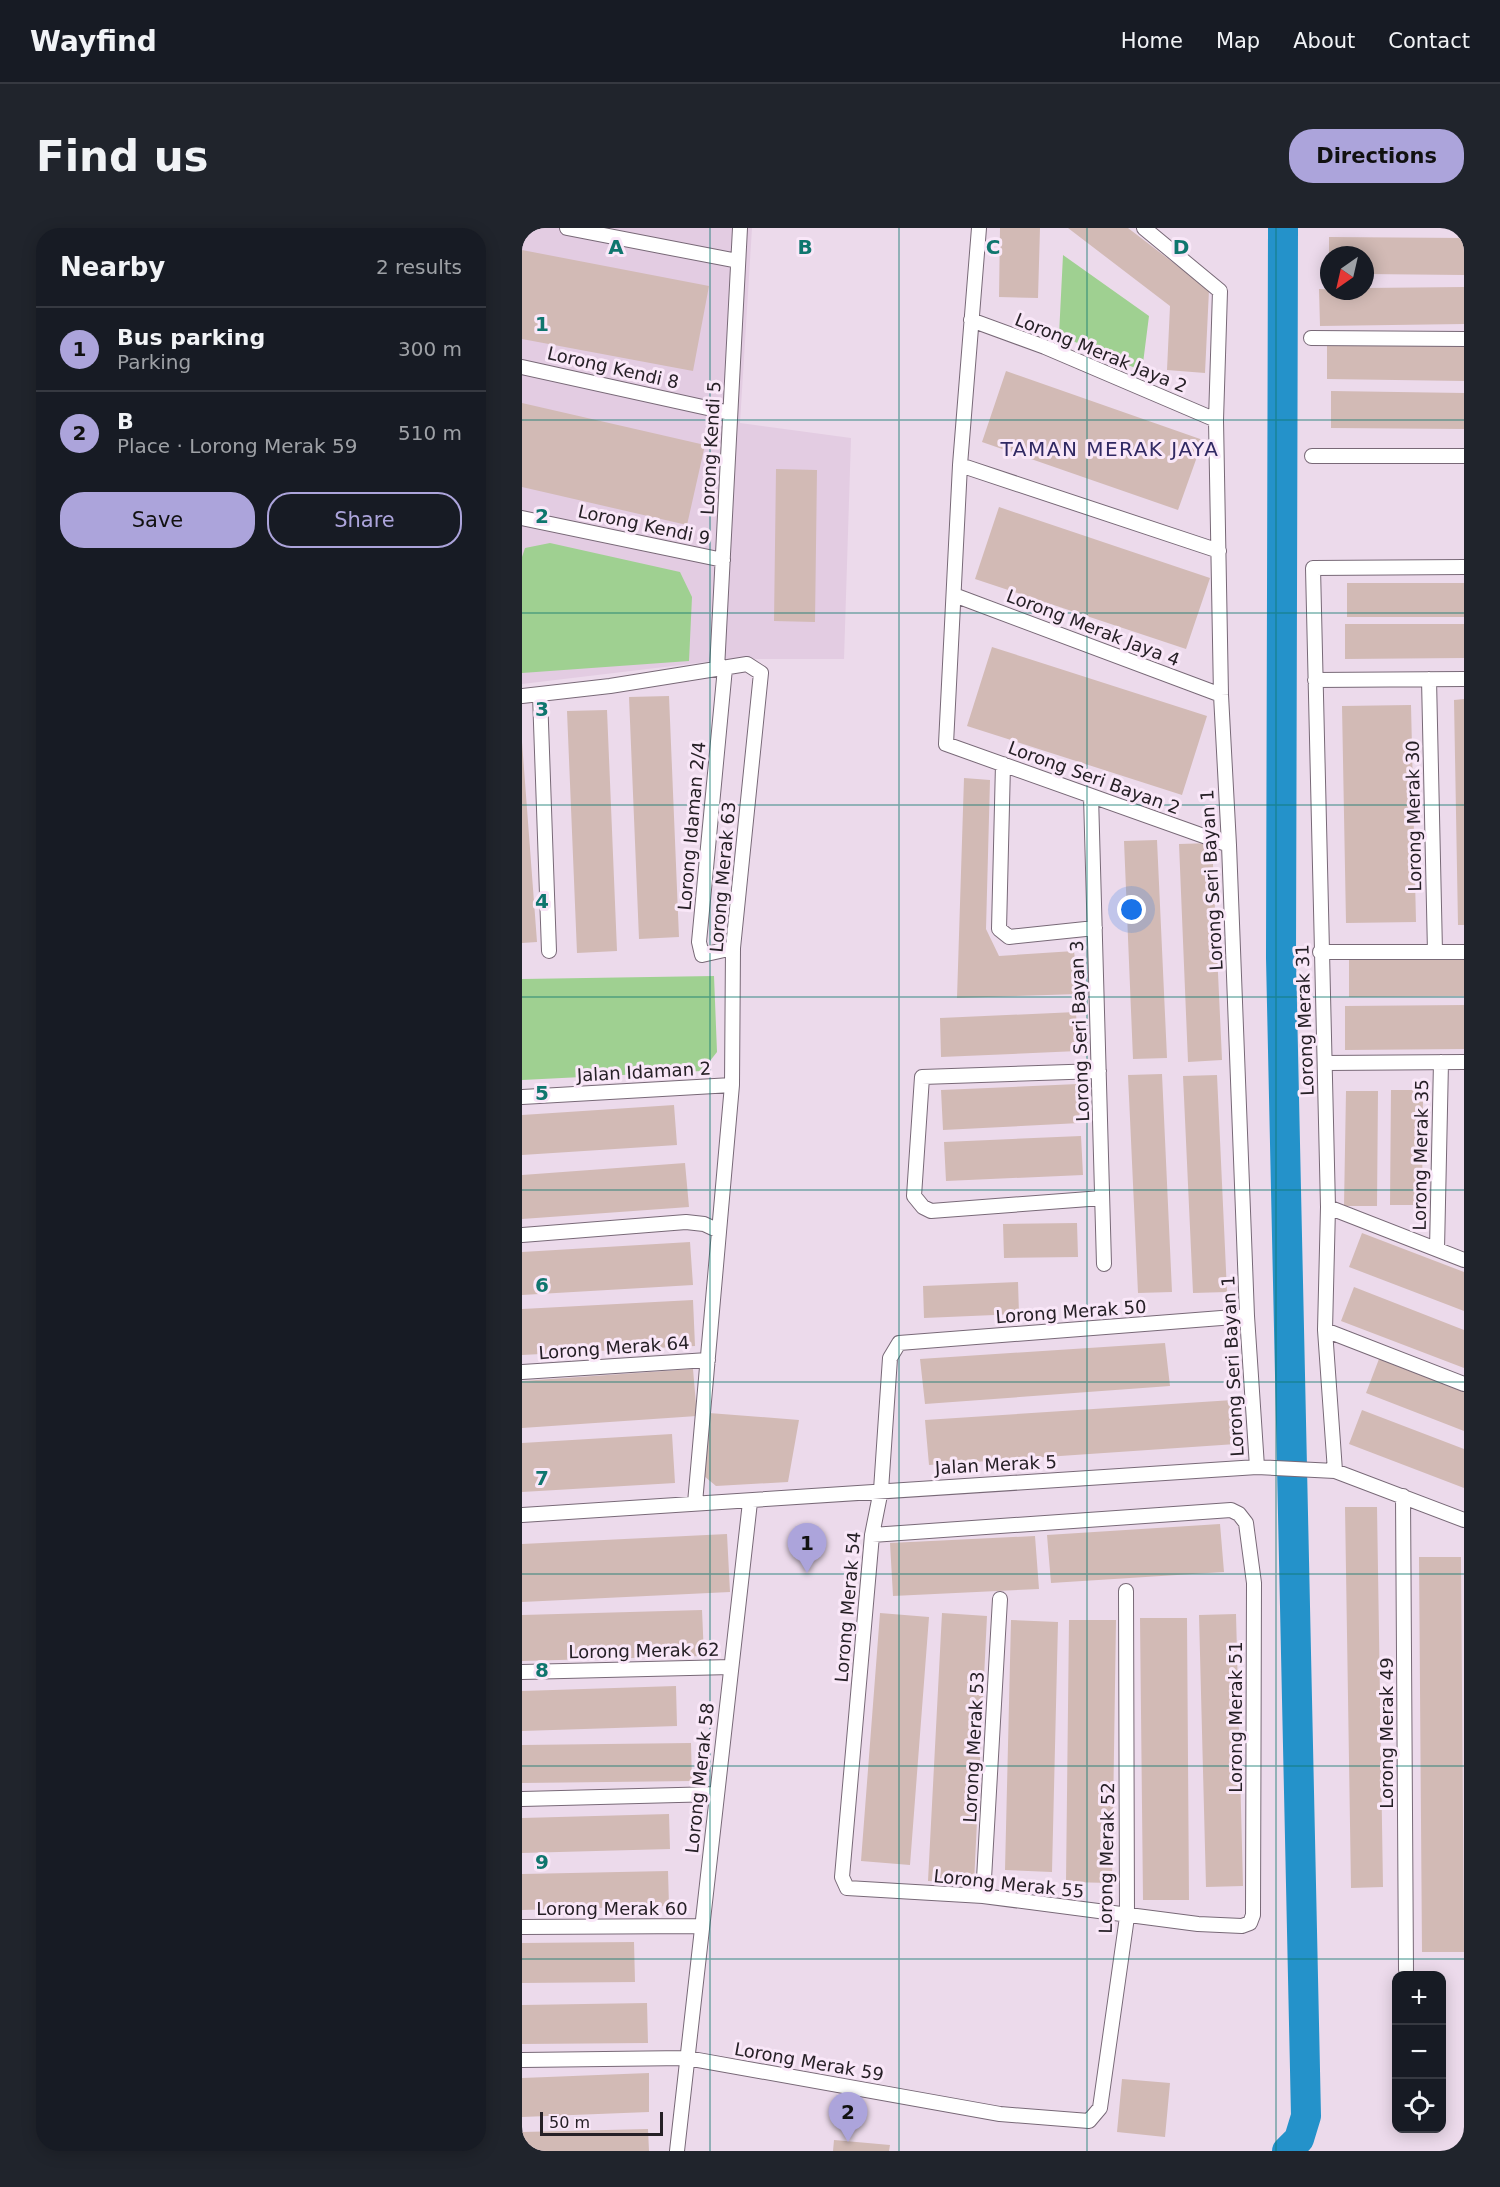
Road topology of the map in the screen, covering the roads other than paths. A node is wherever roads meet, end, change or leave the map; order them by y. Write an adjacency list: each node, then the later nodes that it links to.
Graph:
1 (567, 228): 5 (street)
2 (740, 228): 5 (street, Lorong Kendi 5)
3 (979, 228): 6 (street)
4 (1144, 228): 11 (street, Lorong Seri Bayan 1)
5 (738, 261): 10 (street, Lorong Kendi 5)
6 (971, 320): 11 (street, Lorong Merak Jaya 2); 14 (street)
7 (1311, 338): 8 (street)
8 (1464, 339)
9 (522, 367): 10 (street, Lorong Kendi 8)
10 (730, 413): 17 (street, Lorong Kendi 5)
11 (1216, 420): 16 (street, Lorong Seri Bayan 1)
12 (1312, 456): 13 (street)
13 (1464, 456)
14 (960, 465): 16 (street); 19 (street)
15 (522, 518): 17 (street, Lorong Kendi 9)
16 (1219, 551): 25 (street, Lorong Seri Bayan 1)
17 (723, 560): 20 (street, Lorong Kendi 5)
18 (1464, 567): 23 (street, Lorong Merak 31)
19 (954, 595): 25 (street, Lorong Merak Jaya 4); 27 (street, Lorong Seri Bayan 2)
20 (721, 668): 24 (street); 31 (street, Lorong Merak 63); 31 (street, Lorong Idaman 2/4)
21 (1429, 679): 22 (street); 23 (street); 34 (street, Lorong Merak 30)
22 (1464, 679)
23 (1315, 680): 33 (street, Lorong Merak 31)
24 (540, 695): 26 (street); 32 (street)
25 (1221, 695): 29 (street, Lorong Seri Bayan 1)
26 (522, 696)
27 (1003, 764): 28 (street, Lorong Seri Bayan 2); 30 (street)
28 (1091, 796): 29 (street, Lorong Seri Bayan 2); 30 (street, Lorong Seri Bayan 3)
29 (1229, 845): 49 (street, Lorong Seri Bayan 1)
30 (1095, 928): 39 (street, Lorong Seri Bayan 3)
31 (733, 948): 40 (street, Lorong Merak 63)
32 (549, 951)
33 (1320, 952): 34 (street); 38 (street, Lorong Merak 31)
34 (1435, 952): 35 (street)
35 (1464, 952)
36 (1440, 1062): 37 (street); 38 (street); 46 (street, Lorong Merak 35)
37 (1464, 1062)
38 (1325, 1063): 43 (street, Lorong Merak 31)
39 (1099, 1071): 42 (street, Lorong Seri Bayan 3); 42 (street)
40 (732, 1085): 41 (street, Jalan Idaman 2); 44 (street, Lorong Merak 63)
41 (522, 1097)
42 (1102, 1198): 48 (street, Lorong Seri Bayan 3)
43 (1328, 1208): 46 (street); 50 (street, Lorong Merak 31)
44 (719, 1231): 45 (street); 52 (street, Lorong Merak 63)
45 (522, 1235)
46 (1437, 1249): 47 (street)
47 (1464, 1260)
48 (1104, 1264)
49 (1247, 1316): 51 (street, Lorong Merak 50); 55 (street, Lorong Seri Bayan 1)
50 (1324, 1330): 54 (street); 56 (street, Lorong Merak 31)
51 (899, 1343): 57 (street, Lorong Merak 54)
52 (708, 1360): 53 (street, Lorong Merak 64); 60 (street, Lorong Merak 63)
53 (522, 1372)
54 (1464, 1384)
55 (1257, 1467): 56 (street, Jalan Merak 5); 57 (street, Jalan Merak 5)
56 (1335, 1471): 58 (street, Jalan Merak 5)
57 (881, 1490): 59 (street, Jalan Merak 5); 63 (street, Lorong Merak 54)
58 (1403, 1496): 62 (street, Jalan Merak 5); 76 (street, Lorong Merak 49)
59 (750, 1502): 60 (street, Jalan Merak 5); 66 (street, Lorong Merak 58)
60 (695, 1503): 61 (street, Jalan Merak 5)
61 (522, 1515)
62 (1464, 1520)
63 (872, 1535): 70 (street, Lorong Merak 54); 73 (street, Lorong Merak 51)
64 (1126, 1591): 72 (street, Lorong Merak 52)
65 (1000, 1599): 71 (street, Lorong Merak 53)
66 (731, 1667): 67 (street, Lorong Merak 62); 68 (street, Lorong Merak 58)
67 (522, 1672)
68 (717, 1794): 69 (street); 74 (street, Lorong Merak 58)
69 (522, 1799)
70 (842, 1877): 71 (street, Lorong Merak 55)
71 (983, 1896): 72 (street, Lorong Merak 55)
72 (1127, 1917): 73 (street, Lorong Merak 55); 79 (street, Lorong Merak 52)
73 (1250, 1923)
74 (702, 1926): 75 (street, Lorong Merak 60); 77 (street, Lorong Merak 58)
75 (522, 1927)
76 (1406, 1970)
77 (687, 2058): 78 (street, Lorong Merak 59); 79 (street, Lorong Merak 59); 80 (street, Lorong Merak 58)
78 (522, 2060)
79 (1089, 2121)
80 (676, 2151)

